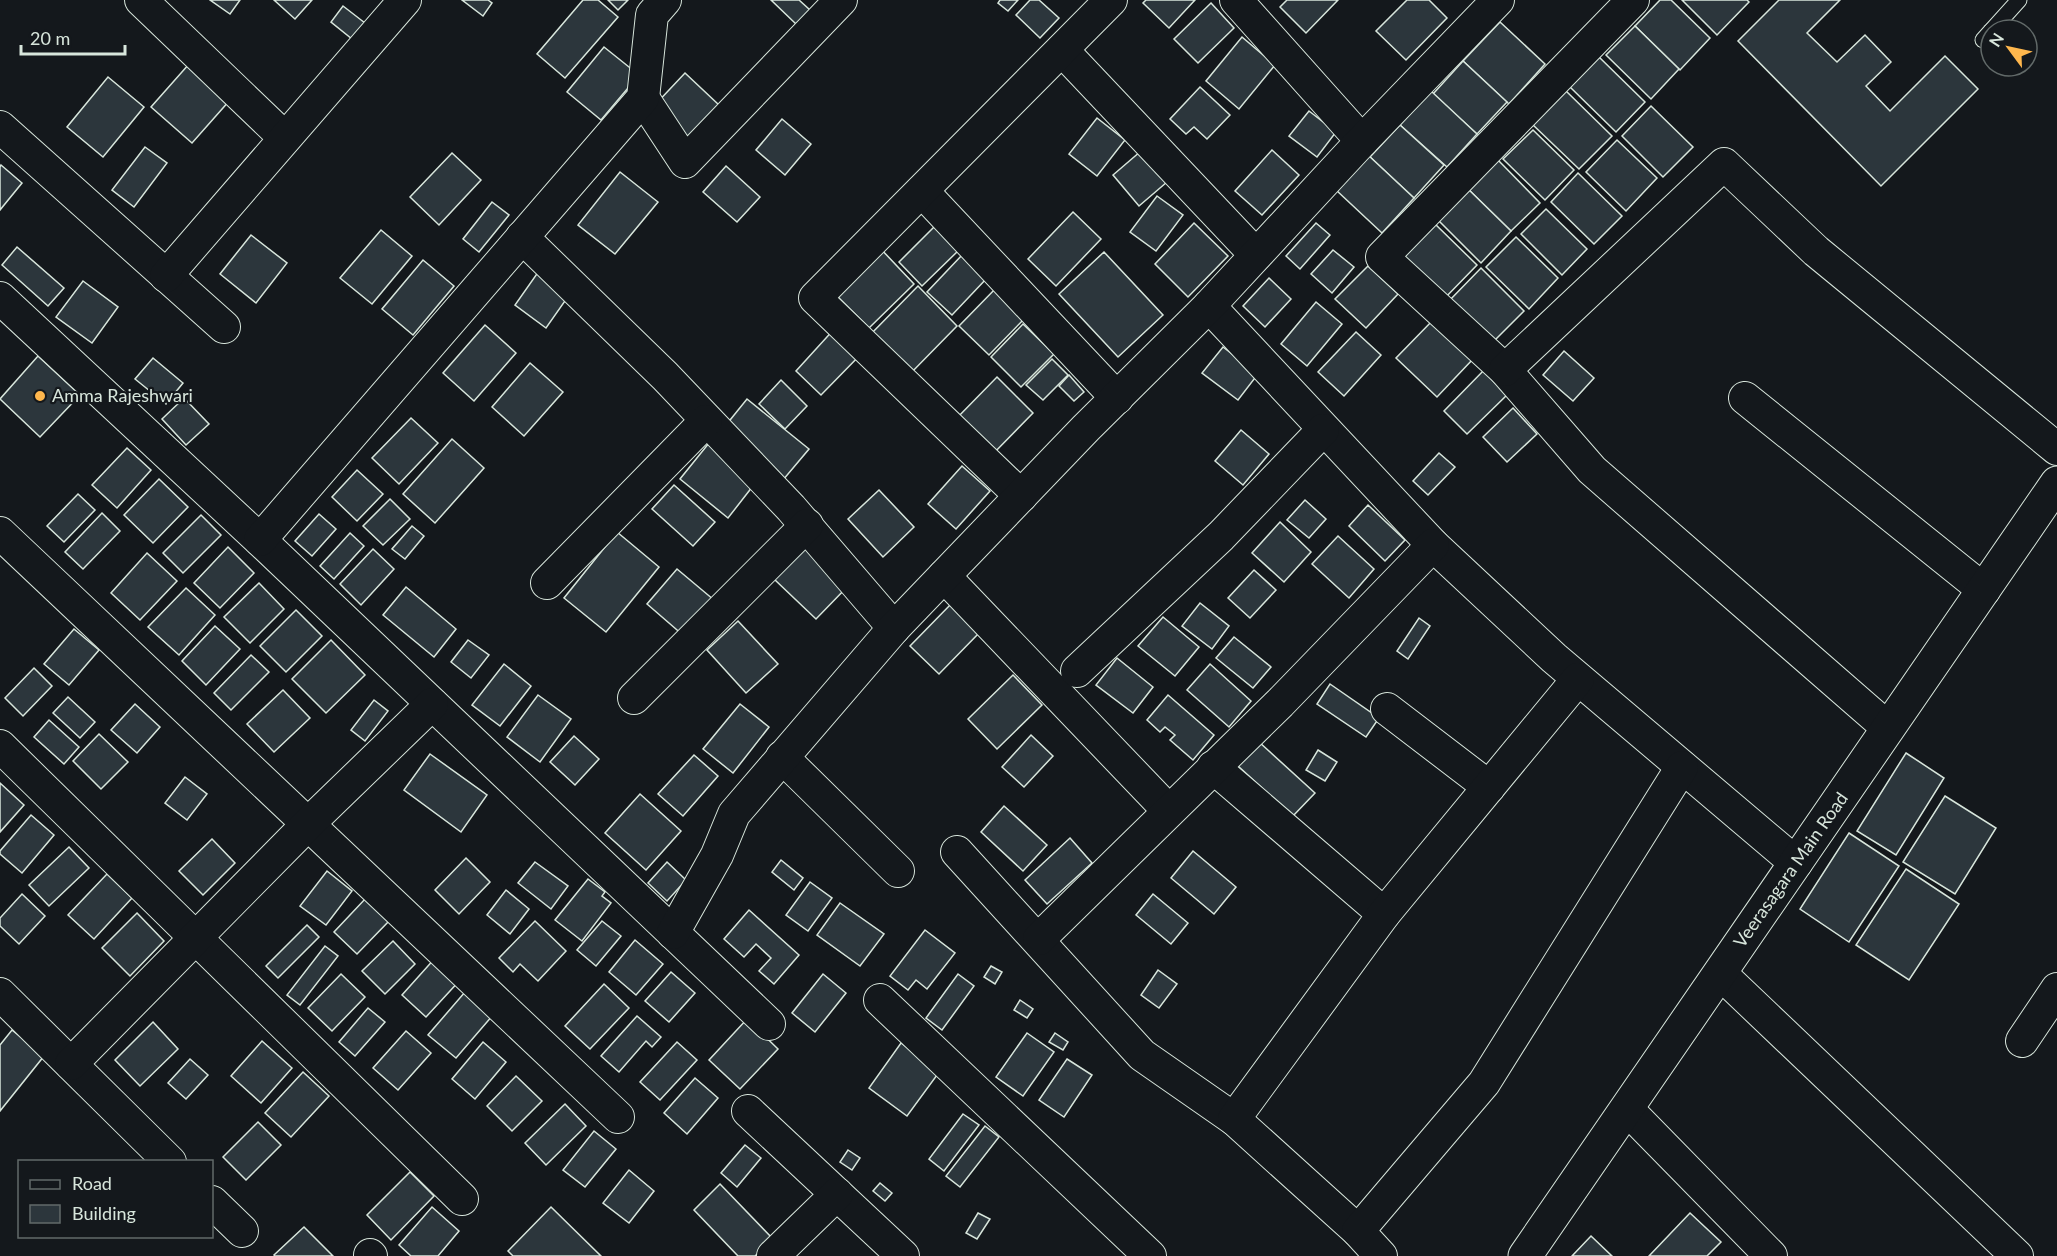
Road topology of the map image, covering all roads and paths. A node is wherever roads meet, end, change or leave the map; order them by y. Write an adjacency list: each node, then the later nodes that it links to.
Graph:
1 (141, 0): 14 (street)
2 (665, 0): 12 (street)
3 (841, 0): 12 (street)
4 (1111, 0): 11 (street)
5 (1236, 0): 15 (street)
6 (1633, 0): 23 (street)
7 (2019, 0): 10 (lane)
8 (398, 2): 14 (street)
9 (1483, 5): 15 (street)
10 (2003, 18)
11 (1062, 50): 16 (street); 18 (street)
12 (643, 98): 17 (street)
13 (0, 127): 19 (street)
14 (285, 138): 19 (street)
15 (1362, 141): 18 (street)
16 (922, 191): 24 (street); 30 (street)
17 (522, 237): 26 (street); 33 (street)
18 (1256, 255): 21 (street)
19 (166, 276): 22 (street)
20 (0, 298): 33 (street)
21 (1209, 306): 24 (street); 27 (street)
22 (224, 327)
23 (1505, 370): 28 (street); 44 (street)
24 (1118, 398): 30 (street)
25 (1745, 398): 37 (street)
26 (706, 421): 31 (street); 36 (street)
27 (1323, 429): 34 (street); 39 (street)
28 (2057, 449)
29 (2057, 483): 37 (street, Veerasagara Main Road)
30 (1021, 496): 35 (street)
31 (807, 525): 38 (street); 41 (street)
32 (0, 533): 51 (street)
33 (260, 540): 42 (street)
34 (1433, 545): 40 (street); 47 (street)
35 (944, 576): 38 (street); 50 (street)
36 (547, 583)
37 (1984, 590): 44 (street, Veerasagara Main Road)
38 (894, 628): 46 (street)
39 (1077, 671)
40 (1578, 679): 48 (street); 49 (street)
41 (634, 698)
42 (432, 704): 51 (street); 56 (street)
43 (1387, 709): 49 (street)
44 (1888, 728): 53 (street, Veerasagara Main Road)
45 (0, 746): 57 (street)
46 (782, 757): 54 (street); 56 (street)
47 (1213, 767): 50 (street); 55 (street)
48 (1682, 767): 53 (street); 75 (street)
49 (1489, 787): 55 (street)
50 (1168, 810): 58 (street)
51 (307, 825): 57 (street); 68 (street)
52 (957, 852): 58 (street)
53 (1796, 863): 59 (street, Veerasagara Main Road)
54 (898, 872)
55 (1384, 914): 69 (street)
56 (673, 933): 63 (street)
57 (197, 937): 65 (street); 72 (street)
58 (1039, 939): 69 (street)
59 (1720, 973): 66 (street, Veerasagara Main Road); 82 (street)
60 (2057, 989): 64 (street)
61 (0, 994): 65 (street)
62 (880, 1000): 78 (street)
63 (769, 1024)
64 (2022, 1041)
65 (71, 1064): 70 (street)
66 (1627, 1109): 80 (street, Veerasagara Main Road); 81 (street)
67 (748, 1111): 71 (street)
68 (618, 1117)
69 (1234, 1119): 75 (street)
70 (169, 1160)
71 (837, 1194): 76 (street); 77 (street)
72 (462, 1199)
73 (213, 1203): 74 (street)
74 (242, 1231)
75 (1358, 1231): 79 (street)
76 (773, 1256)
77 (903, 1256)
78 (1150, 1256)
79 (1381, 1256)
80 (1525, 1256)
81 (1771, 1256)
82 (2017, 1256)

